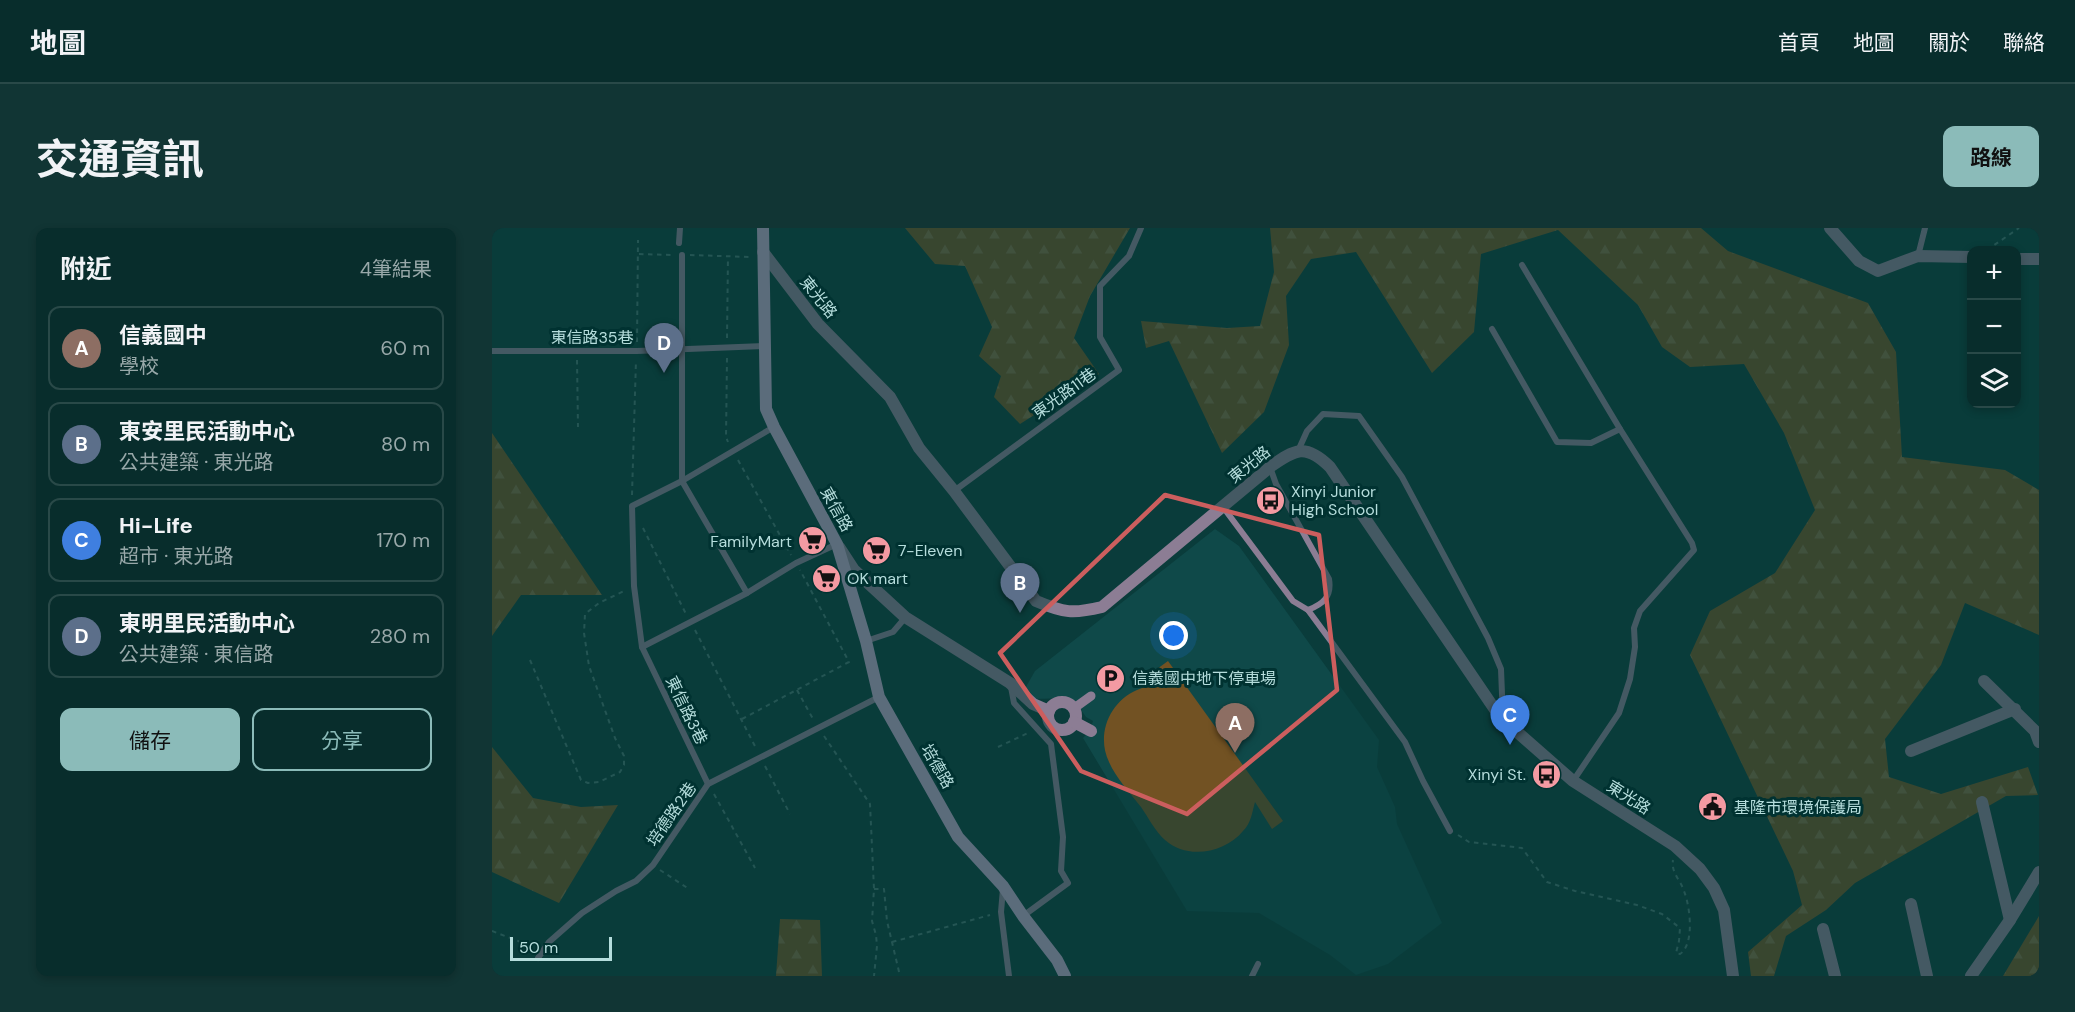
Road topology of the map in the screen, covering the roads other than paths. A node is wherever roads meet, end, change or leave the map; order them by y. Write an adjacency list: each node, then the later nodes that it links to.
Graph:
1 (680, 228): 6 (lane)
2 (763, 228): 7 (main road, 東信路)
3 (1141, 228): 23 (lane, 東光路11巷)
4 (1830, 228): 9 (street)
5 (1925, 228): 9 (lane)
6 (679, 243)
7 (763, 252): 15 (main road, 東信路); 23 (street, 東光路)
8 (682, 255): 16 (lane)
9 (1918, 256): 10 (street)
10 (1967, 256)
11 (2021, 259): 12 (street)
12 (2039, 259)
13 (1522, 265): 19 (lane)
14 (1492, 328): 19 (lane)
15 (764, 346): 16 (lane, 東信路35巷); 18 (main road, 東信路)
16 (682, 349): 17 (lane, 東信路35巷); 22 (lane)
17 (492, 351)
18 (774, 427): 22 (lane); 25 (main road, 東信路)
19 (1620, 429): 42 (lane)
20 (1297, 452): 21 (street, 東光路); 38 (street, 東光路); 38 (lane)
21 (1270, 467): 24 (street, 東光路); 27 (lane)
22 (682, 481): 26 (lane); 30 (lane, 東信路3巷)
23 (954, 491): 24 (street, 東光路)
24 (1223, 507): 27 (lane)
25 (837, 544): 26 (lane); 28 (street, 東信路); 29 (main road, 培德路)
26 (747, 593): 30 (lane)
27 (1308, 610): 45 (lane)
28 (905, 617): 29 (lane); 32 (street, 東信路)
29 (866, 641): 34 (main road, 培德路)
30 (642, 646): 43 (lane, 東信路3巷)
31 (1984, 681): 35 (street)
32 (1010, 683): 36 (street, 東信路); 49 (lane)
33 (1090, 696): 37 (street)
34 (879, 697): 43 (lane, 培德路2巷); 47 (main road, 培德路)
35 (2014, 709): 40 (street); 41 (street)
36 (1049, 711): 37 (street); 37 (street)
37 (1074, 716): 39 (street)
38 (1503, 720): 42 (street, 東光路)
39 (1090, 731)
40 (2039, 742)
41 (1911, 751)
42 (1573, 781): 57 (street, 東光路)
43 (708, 784): 52 (lane, 培德路2巷)
44 (1982, 802): 50 (street)
45 (1450, 831)
46 (2039, 872): 50 (street)
47 (1003, 886): 49 (main road, 培德路); 54 (lane)
48 (1911, 904): 59 (street)
49 (1023, 916): 55 (main road, 培德路)
50 (2010, 920): 60 (street)
51 (1823, 929): 58 (street)
52 (538, 958)
53 (1258, 964): 56 (lane)
54 (1009, 976)
55 (1065, 976)
56 (1252, 976)
57 (1733, 976)
58 (1835, 976)
59 (1927, 976)
60 (1971, 976)

